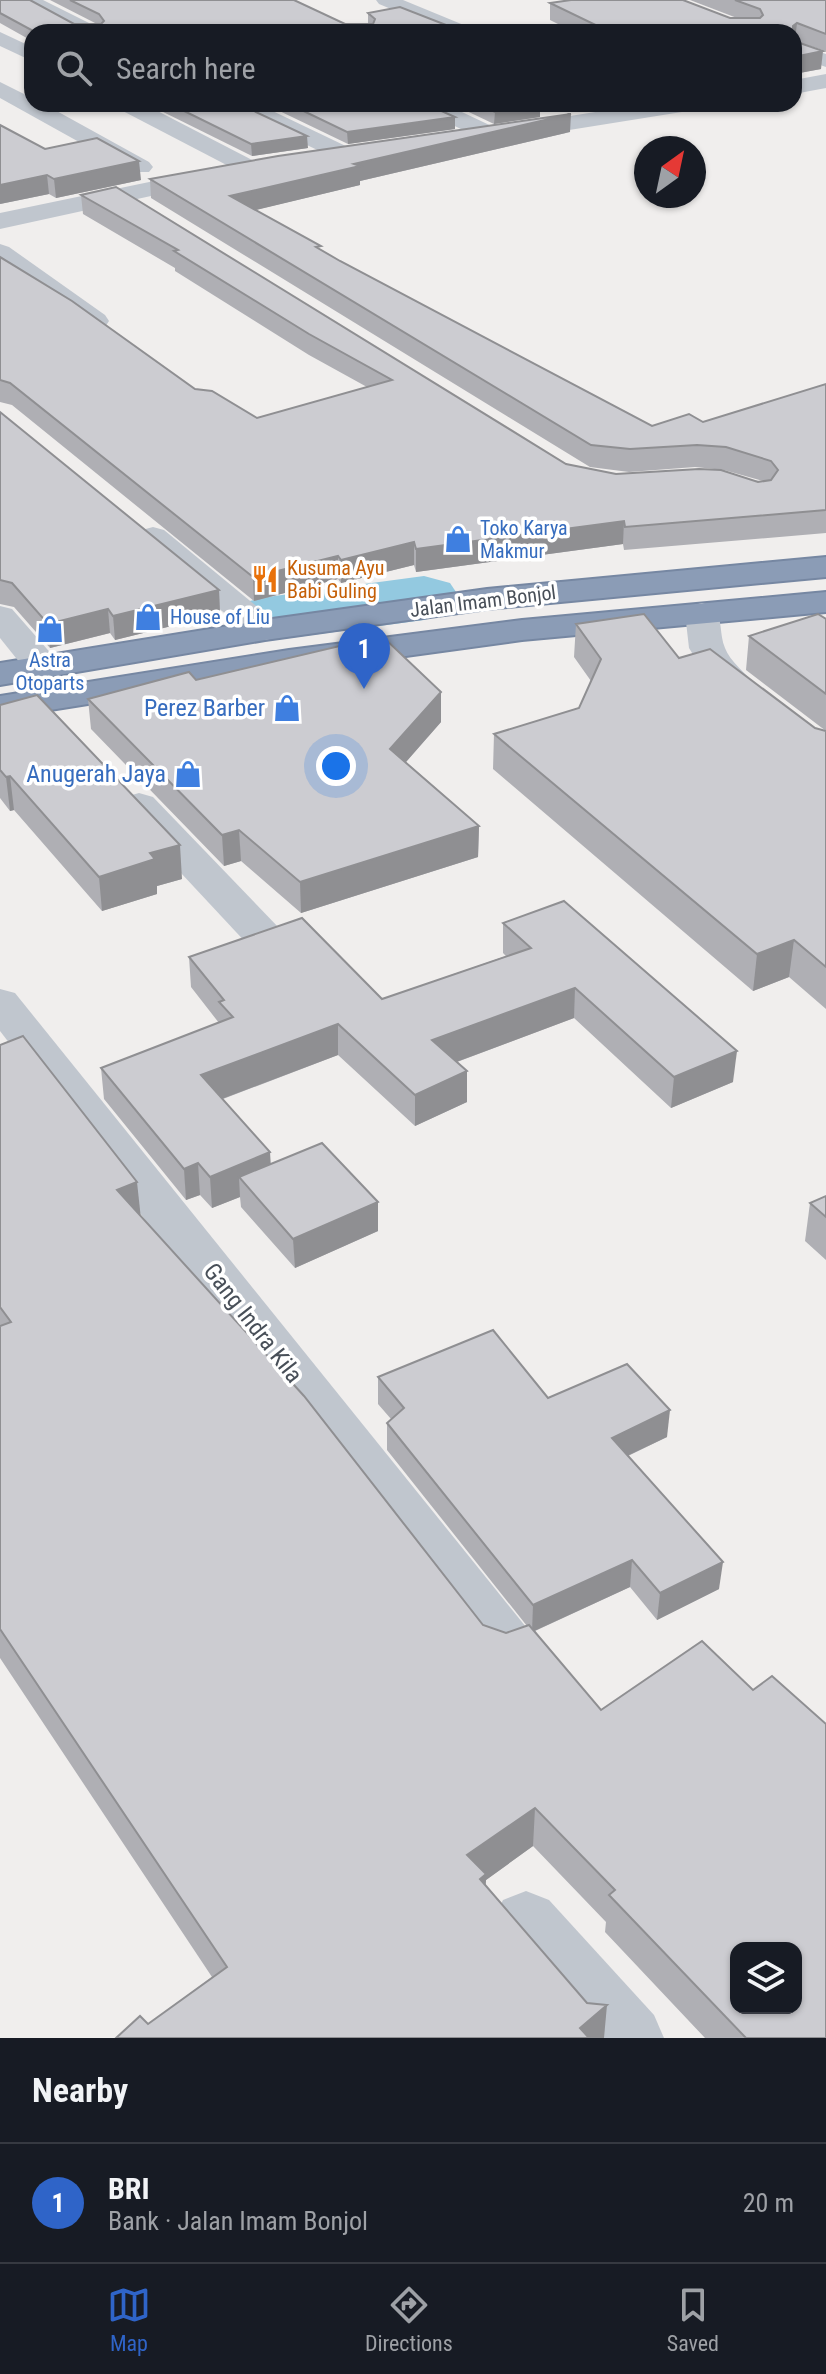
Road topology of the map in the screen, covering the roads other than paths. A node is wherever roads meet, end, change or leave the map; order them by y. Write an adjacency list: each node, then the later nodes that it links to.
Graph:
1 (27, 0): 3 (street)
2 (386, 0): 4 (street)
3 (76, 24)
4 (444, 24)
5 (0, 38): 6 (street)
6 (24, 51)
7 (802, 52): 8 (street)
8 (826, 61)
9 (826, 81): 10 (street)
10 (802, 86)
11 (0, 89): 12 (street)
12 (24, 102)
13 (41, 112): 25 (street)
14 (142, 112): 24 (street)
15 (258, 112): 22 (street)
16 (444, 112): 20 (street)
17 (549, 112): 19 (street)
18 (623, 112): 19 (street)
19 (575, 123): 20 (street)
20 (492, 135): 21 (street)
21 (447, 140)
22 (303, 160)
23 (275, 164): 24 (street)
24 (248, 167): 25 (street)
25 (173, 185): 26 (street)
26 (124, 196): 28 (street); 29 (street)
27 (0, 203): 29 (street)
28 (150, 212)
29 (11, 219)
30 (0, 252): 31 (street)
31 (122, 340)
32 (132, 520): 38 (street)
33 (826, 567): 38 (highway, Jalan Imam Bonjol)
34 (811, 604): 35 (highway, Jalan Imam Bonjol); 37 (street)
35 (702, 613): 40 (highway, Jalan Imam Bonjol); 43 (street)
36 (0, 616): 40 (street)
37 (826, 626)
38 (265, 630): 40 (highway, Jalan Imam Bonjol)
39 (0, 674): 40 (highway, Jalan Imam Bonjol)
40 (40, 682): 41 (highway, Jalan Imam Bonjol); 42 (street)
41 (0, 707)
42 (71, 733)
43 (826, 753)
44 (114, 779): 45 (street)
45 (265, 938)
46 (0, 1002): 47 (street, Gang Indra Kila)
47 (505, 1644)
48 (526, 1921): 49 (street)
49 (630, 2038)

